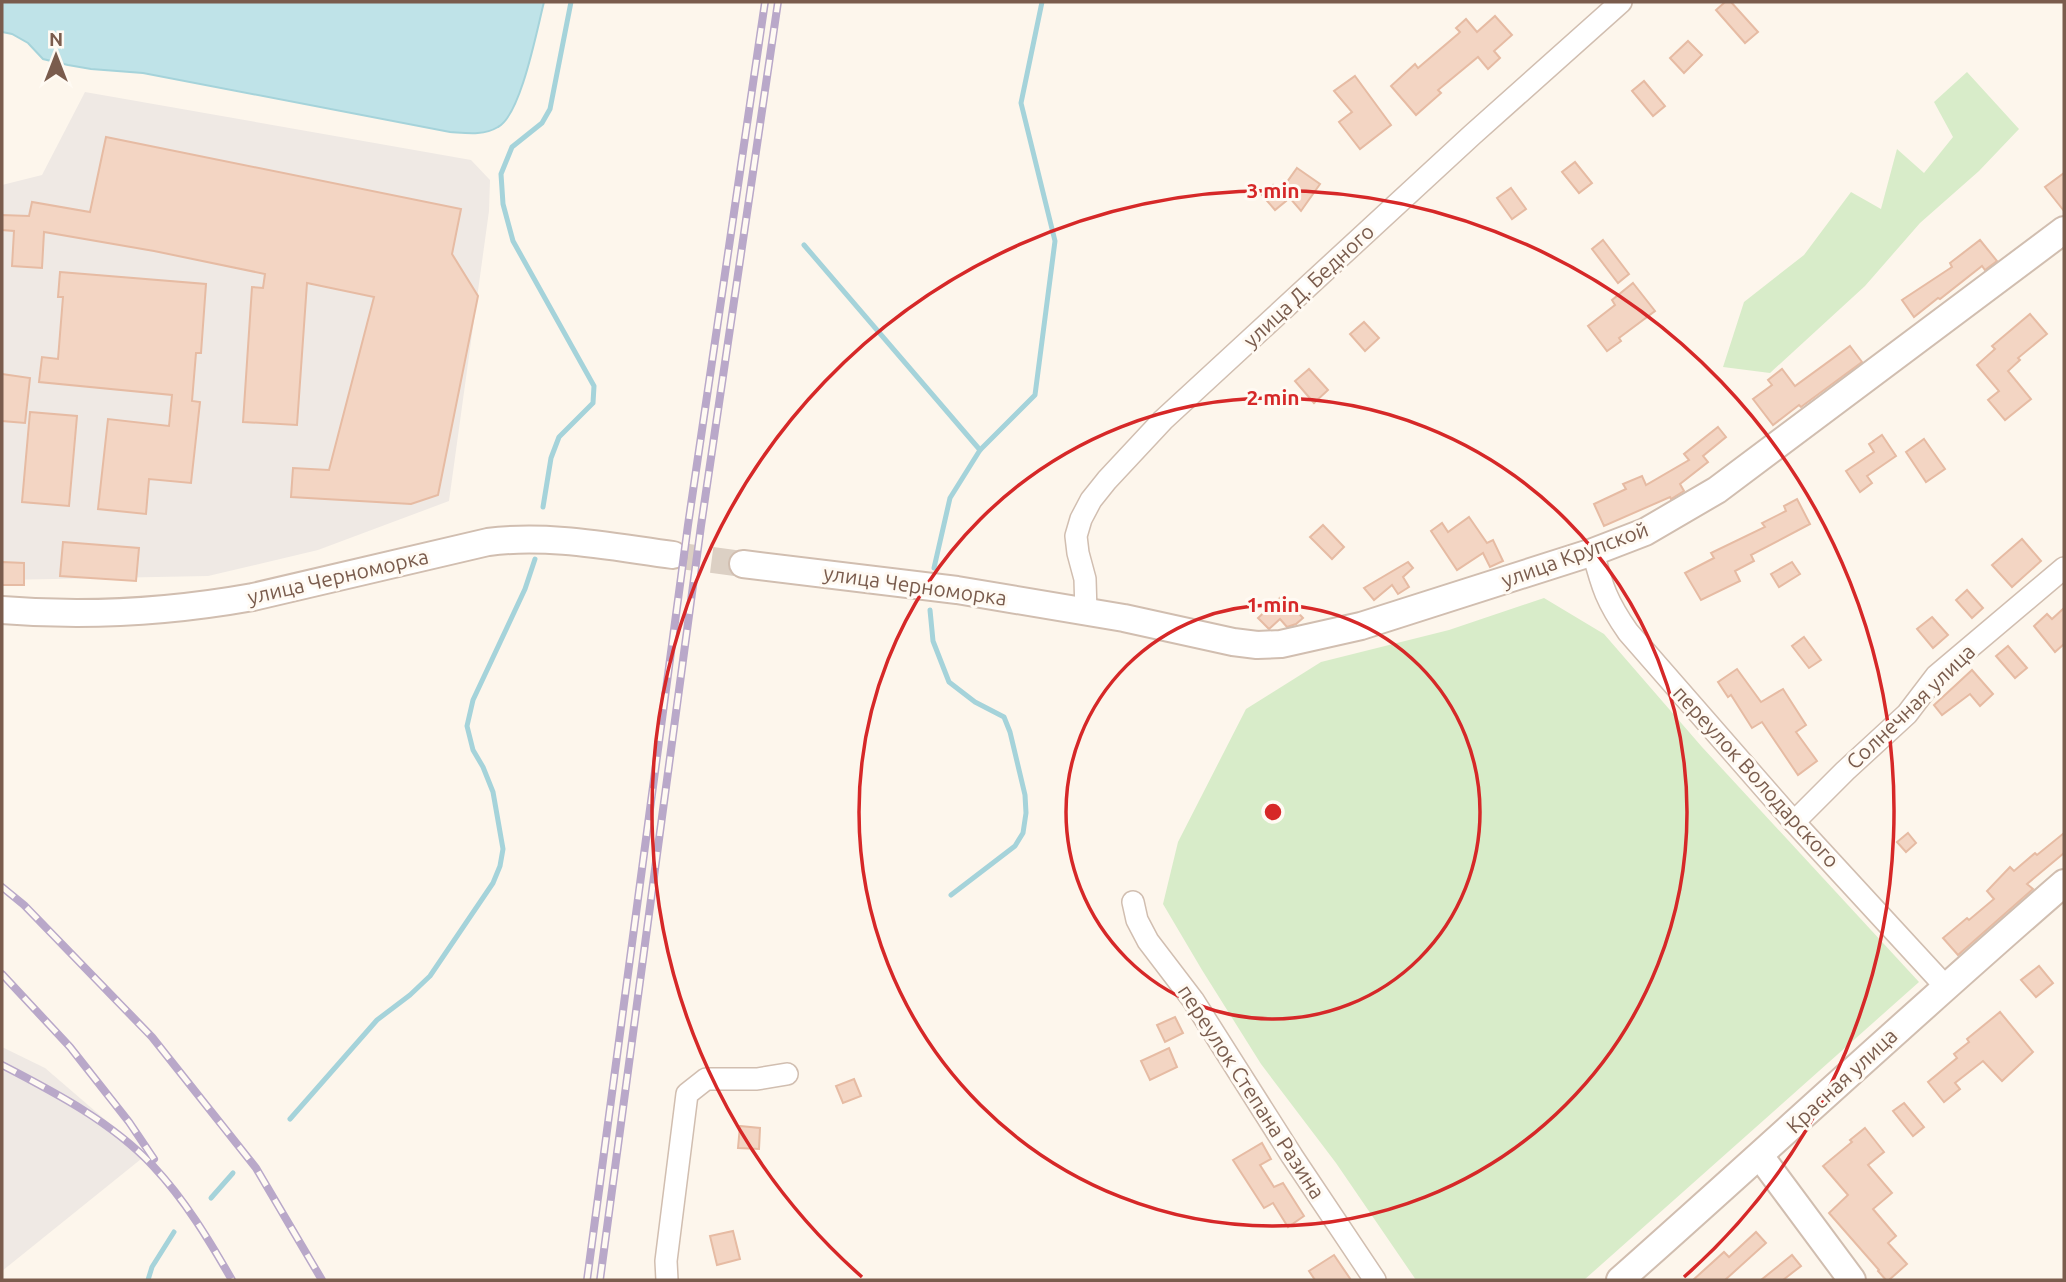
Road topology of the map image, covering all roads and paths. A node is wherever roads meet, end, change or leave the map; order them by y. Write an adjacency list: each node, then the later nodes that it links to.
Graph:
1 (1621, 2): 8 (street, улица Д. Бедного)
2 (2064, 230): 3 (street, улица Крупской)
3 (1593, 552): 8 (street, улица Крупской); 9 (street, переулок Володарского)
4 (673, 555): 7 (street, улица Черноморка)
5 (743, 564): 8 (street, улица Черноморка)
6 (2064, 568): 9 (street, Солнечная улица)
7 (2, 610)
8 (1086, 612)
9 (1794, 822): 12 (street, переулок Володарского)
10 (2064, 883): 12 (street, Красная улица)
11 (1133, 902): 16 (street, переулок Степана Разина)
12 (1945, 986): 14 (street, Красная улица)
13 (787, 1074): 15 (street)
14 (1760, 1156): 17 (street, Красная улица); 18 (street)
15 (667, 1280)
16 (1375, 1280)
17 (1620, 1280)
18 (1852, 1280)

